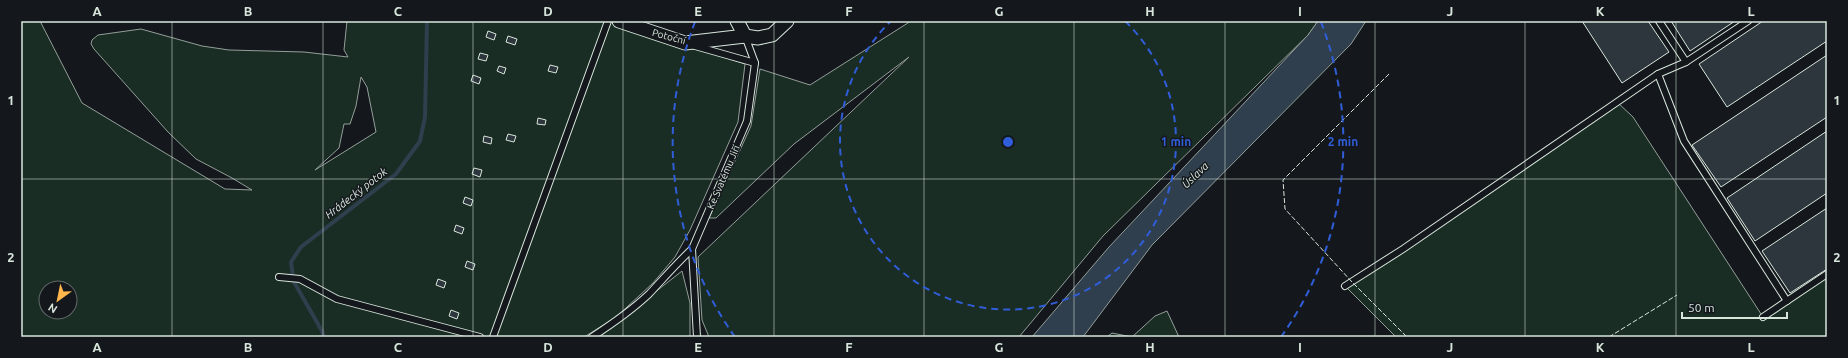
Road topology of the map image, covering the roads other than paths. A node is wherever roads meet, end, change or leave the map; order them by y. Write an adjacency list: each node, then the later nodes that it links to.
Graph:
1 (608, 21): 19 (lane)
2 (619, 21): 8 (street, Potoční)
3 (737, 21): 7 (street, Ke Svatému Jiří)
4 (787, 21): 7 (street, Potoční)
5 (1659, 21): 9 (lane)
6 (1748, 21): 9 (lane)
7 (745, 36): 8 (street, Potoční); 10 (lane, Ke Svatému Jiří)
8 (685, 43): 10 (lane)
9 (1686, 62): 11 (lane)
10 (755, 63): 12 (lane, Ke Svatému Jiří)
11 (1658, 74): 15 (lane); 16 (lane)
12 (692, 249): 20 (lane); 21 (lane, Ke Svatému Jiří)
13 (1827, 274): 16 (lane)
14 (279, 277): 18 (lane)
15 (1345, 286)
16 (1787, 301): 17 (lane)
17 (1763, 317)
18 (480, 337)
19 (493, 337)
20 (592, 337)
21 (697, 337)

